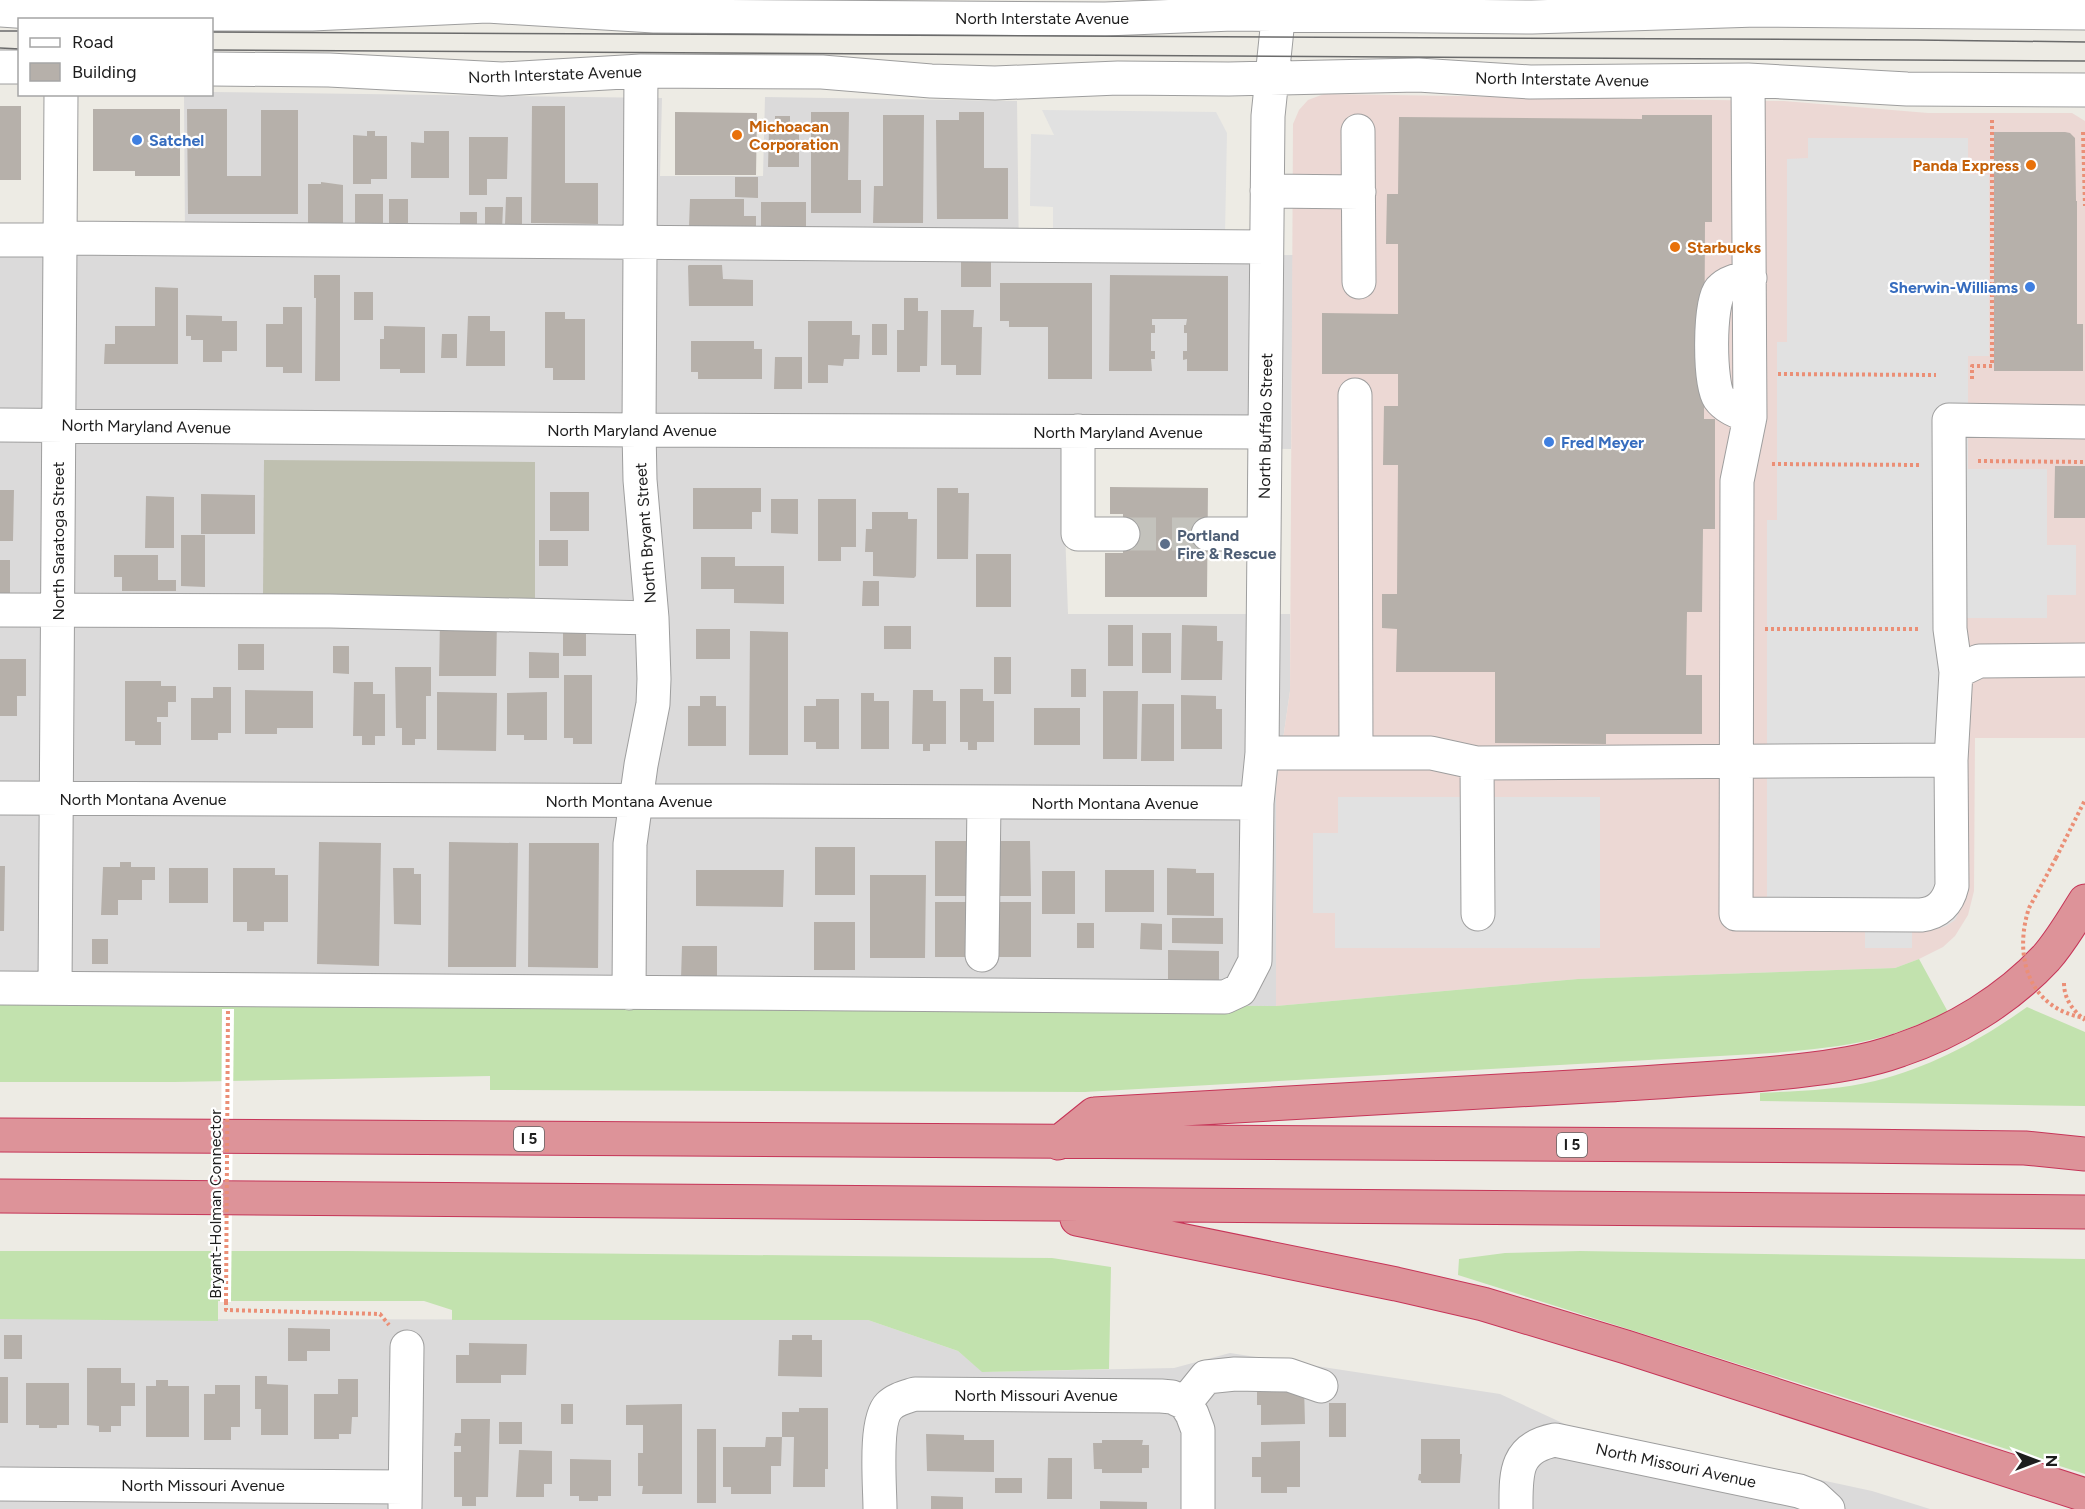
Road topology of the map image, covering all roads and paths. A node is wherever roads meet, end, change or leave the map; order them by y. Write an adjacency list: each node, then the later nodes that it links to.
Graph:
1 (452, 3): 6 (street, North Interstate Avenue); 7 (street, North Interstate Avenue)
2 (1793, 5): 3 (street, North Interstate Avenue); 4 (street, North Interstate Avenue)
3 (1704, 6): 9 (street, North Interstate Avenue)
4 (1906, 6): 5 (street, North Interstate Avenue)
5 (2037, 6): 11 (street, North Interstate Avenue)
6 (250, 7): 10 (street, North Interstate Avenue)
7 (716, 8): 8 (street, North Interstate Avenue)
8 (797, 8): 9 (street, North Interstate Avenue)
9 (1280, 8): 16 (street, North Buffalo Street)
10 (0, 10)
11 (2085, 13)
12 (0, 67): 13 (street)
13 (18, 67)
14 (213, 69): 15 (street, North Interstate Avenue)
15 (641, 71): 16 (street, North Interstate Avenue); 28 (street, North Bryant Street)
16 (1272, 78): 17 (street, North Interstate Avenue); 23 (street, North Buffalo Street)
17 (1748, 80): 18 (street, North Interstate Avenue); 30 (street)
18 (1993, 89): 19 (street, North Interstate Avenue); 34 (path)
19 (2085, 90)
20 (61, 96): 26 (street, North Saratoga Street)
21 (1358, 131): 24 (street)
22 (2082, 132): 25 (path)
23 (1267, 191): 24 (street); 29 (street, North Buffalo Street)
24 (1359, 192): 31 (street)
25 (2085, 206)
26 (60, 238): 27 (street); 28 (street); 39 (street, North Saratoga Street)
27 (0, 240)
28 (640, 242): 29 (street); 40 (street, North Bryant Street)
29 (1266, 248): 42 (street, North Buffalo Street)
30 (1750, 278): 32 (street); 36 (street)
31 (1359, 282)
32 (1750, 374): 33 (path); 36 (street)
33 (1936, 375)
34 (1972, 379)
35 (1355, 395): 59 (street)
36 (1750, 417): 43 (street)
37 (2085, 422): 54 (street)
38 (0, 425): 39 (street, North Maryland Avenue)
39 (59, 425): 40 (street, North Maryland Avenue); 50 (street, North Saratoga Street)
40 (639, 430): 41 (street, North Maryland Avenue); 52 (street, North Bryant Street)
41 (1078, 432): 42 (street, North Maryland Avenue); 47 (street)
42 (1264, 432): 49 (street, North Buffalo Street)
43 (1741, 461): 46 (path); 53 (street)
44 (1972, 461): 45 (path)
45 (2085, 462)
46 (1924, 465)
47 (1123, 534)
48 (1208, 534): 49 (street)
49 (1263, 534): 58 (street, North Buffalo Street)
50 (58, 609): 51 (street); 52 (street); 64 (street, North Saratoga Street)
51 (0, 610)
52 (652, 618): 66 (street, North Bryant Street)
53 (1736, 629): 54 (path); 62 (street)
54 (1950, 629): 56 (street)
55 (2085, 660): 56 (street)
56 (1956, 672): 57 (street); 60 (street)
57 (2085, 681)
58 (1262, 753): 59 (street); 68 (street, North Buffalo Street)
59 (1356, 753): 61 (street)
60 (1951, 760): 62 (street); 62 (street)
61 (1477, 763): 62 (street); 70 (street)
62 (1736, 763)
63 (0, 798): 64 (street, North Montana Avenue)
64 (56, 799): 66 (street, North Montana Avenue); 72 (street, North Saratoga Street)
65 (2085, 800): 77 (path, bridge)
66 (638, 801): 67 (street, North Montana Avenue); 75 (street, North Bryant Street)
67 (984, 802): 68 (street, North Montana Avenue); 71 (street)
68 (1257, 803): 75 (street, North Buffalo Street)
69 (2085, 901): 80 (highway)
70 (1478, 915)
71 (982, 955)
72 (55, 987): 73 (street); 75 (street)
73 (0, 988)
74 (2064, 989): 77 (path)
75 (629, 993)
76 (228, 1009): 86 (path, Bryant-Holman Connector, bridge)
77 (2085, 1019)
78 (2085, 1131): 81 (highway)
79 (0, 1136): 80 (highway, I 5)
80 (1058, 1143): 81 (highway, I 5)
81 (2025, 1148): 82 (highway, I 5)
82 (2085, 1154)
83 (0, 1196): 84 (highway)
84 (1002, 1204): 85 (highway); 90 (highway)
85 (2085, 1212)
86 (407, 1347): 91 (street)
87 (1321, 1386): 88 (street)
88 (1185, 1403): 93 (street, North Missouri Avenue); 94 (street)
89 (0, 1484): 91 (street, North Missouri Avenue)
90 (2085, 1495)
91 (405, 1498)
92 (1827, 1508): 95 (street, North Missouri Avenue)
93 (880, 1509)
94 (1198, 1509)
95 (1516, 1509)

